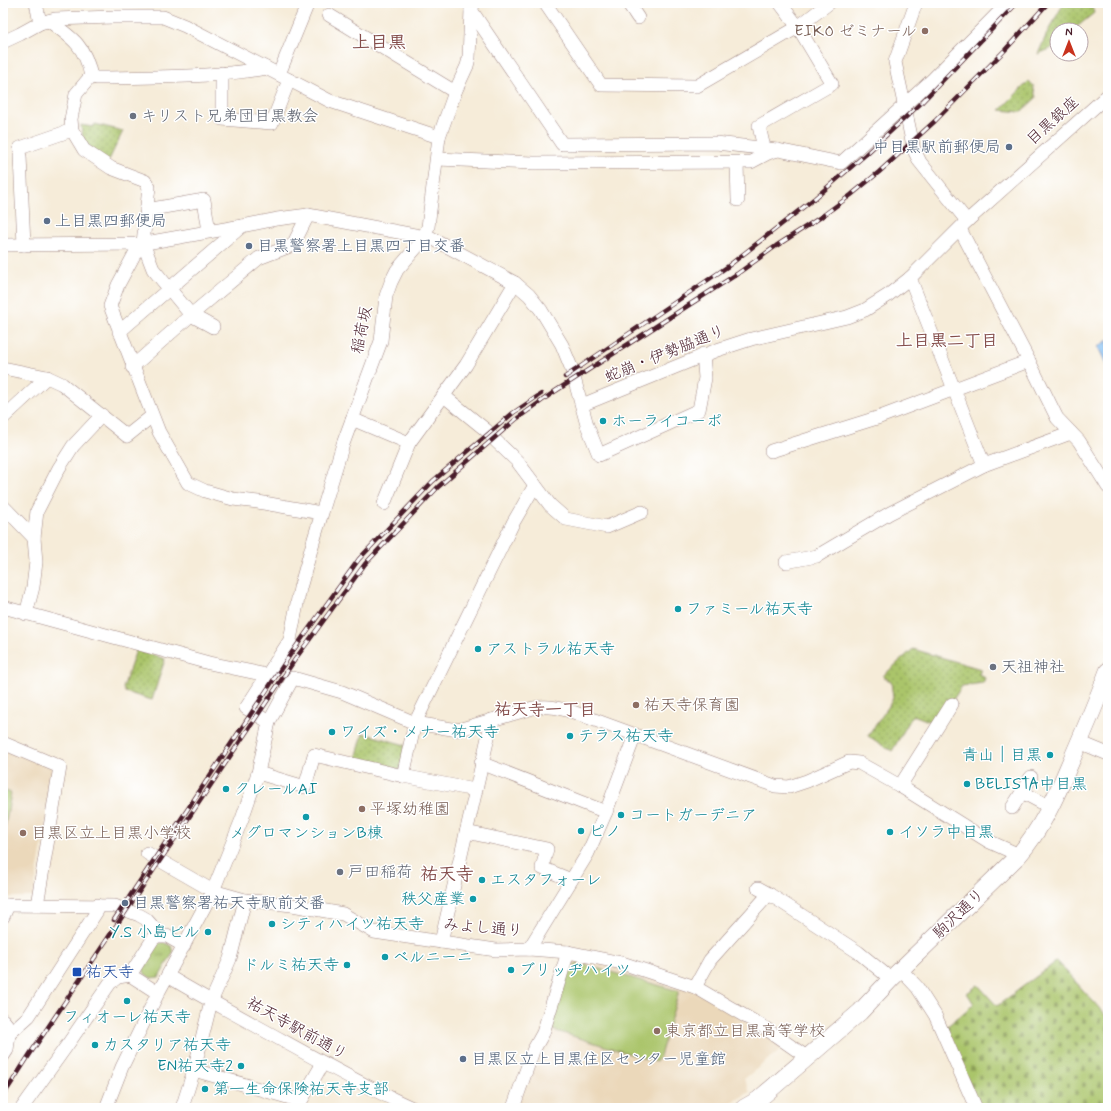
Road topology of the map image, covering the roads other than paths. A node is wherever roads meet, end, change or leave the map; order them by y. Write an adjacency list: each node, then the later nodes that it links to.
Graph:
1 (36, 3): 12 (street)
2 (308, 3): 18 (street)
3 (545, 3): 13 (street)
4 (628, 3): 11 (street)
5 (780, 3): 13 (street)
6 (829, 3): 13 (street)
7 (916, 3): 21 (street)
8 (1008, 3): 21 (street)
9 (472, 7): 19 (street); 24 (street)
10 (329, 15): 19 (street)
11 (638, 18)
12 (44, 22): 14 (street); 15 (street); 17 (street)
13 (798, 27): 24 (street)
14 (3, 42)
15 (266, 68): 16 (street); 18 (street)
16 (222, 73): 17 (street); 18 (street)
17 (91, 76): 22 (street)
18 (284, 77): 23 (street)
19 (455, 92): 23 (street)
20 (1108, 95): 32 (street, 目黒銀座)
21 (904, 106): 25 (street); 32 (street)
22 (72, 130): 29 (street); 37 (street)
23 (439, 137): 26 (street)
24 (764, 148): 25 (street)
25 (778, 150): 27 (street)
26 (437, 159): 27 (street); 34 (street)
27 (737, 163): 28 (street)
28 (738, 200)
29 (146, 210): 33 (street); 35 (street)
30 (308, 215): 31 (street); 34 (street); 41 (street)
31 (242, 226): 33 (street); 40 (street)
32 (960, 229): 38 (street, 蛇崩・伊勢脇通り); 45 (street)
33 (209, 231): 35 (street)
34 (425, 236): 39 (street); 55 (street, 稲荷坂)
35 (142, 243): 37 (street); 40 (street); 43 (street)
36 (3, 245): 37 (street)
37 (24, 245)
38 (910, 278): 44 (street, 蛇崩・伊勢脇通り); 49 (street)
39 (516, 283): 50 (street); 51 (street)
40 (168, 289): 41 (street); 43 (street)
41 (191, 315): 42 (street); 46 (street)
42 (213, 327)
43 (119, 332): 46 (street)
44 (703, 354): 51 (street, 蛇崩・伊勢脇通り); 51 (street)
45 (1029, 361): 49 (street); 56 (street)
46 (132, 366): 53 (street)
47 (3, 368): 48 (street)
48 (47, 377): 52 (street); 54 (street)
49 (954, 390): 58 (street); 59 (street)
50 (444, 396): 57 (street); 61 (street)
51 (582, 405)
52 (102, 415): 53 (street); 66 (street)
53 (152, 416): 65 (street)
54 (3, 418)
55 (352, 419): 57 (street); 65 (street, 稲荷坂)
56 (1071, 433): 59 (street); 60 (street)
57 (409, 443): 62 (street)
58 (771, 452)
59 (984, 465): 67 (street)
60 (1107, 483)
61 (535, 484): 64 (street); 75 (street)
62 (384, 504)
63 (3, 506): 66 (street)
64 (642, 512)
65 (322, 513): 70 (street, 稲荷坂)
66 (34, 538): 69 (street)
67 (786, 562)
68 (3, 607): 69 (street)
69 (26, 614): 70 (street)
70 (267, 675): 74 (street)
71 (1107, 677): 77 (main road, 駒沢通り)
72 (952, 704): 84 (street)
73 (492, 720): 75 (street); 76 (street); 80 (street)
74 (269, 722): 75 (street); 81 (street)
75 (415, 723): 82 (street)
76 (635, 735): 84 (street); 89 (street)
77 (1079, 742): 79 (street); 87 (main road, 駒沢通り)
78 (3, 743): 98 (street)
79 (1108, 754)
80 (481, 763): 85 (street); 89 (street)
81 (258, 773): 82 (street); 95 (street)
82 (403, 776): 85 (street)
83 (1031, 777): 86 (street)
84 (900, 786): 92 (street)
85 (475, 790): 90 (street)
86 (1022, 792): 87 (street); 88 (street)
87 (1050, 807): 92 (main road, 駒沢通り)
88 (1012, 808)
89 (606, 812): 93 (street)
90 (466, 832): 93 (street); 102 (street)
91 (147, 853): 95 (street, みよし通り)
92 (1019, 855): 106 (main road, 駒沢通り)
93 (571, 880): 104 (street)
94 (758, 888): 96 (street)
95 (213, 891): 97 (street, みよし通り); 103 (street)
96 (769, 894): 106 (street); 109 (street)
97 (245, 900): 102 (street, みよし通り); 111 (street)
98 (37, 905): 99 (street); 100 (street)
99 (97, 905): 101 (street); 113 (street)
100 (4, 909)
101 (157, 936): 103 (street); 107 (street)
102 (441, 942): 104 (street, みよし通り)
103 (184, 946): 108 (street)
104 (529, 949): 105 (street, みよし通り)
105 (568, 952): 109 (street, みよし通り); 122 (street)
106 (896, 974): 115 (main road, 駒沢通り); 124 (street)
107 (130, 975): 110 (street); 118 (street)
108 (168, 976): 110 (street); 111 (street, 祐天寺駅前通り)
109 (695, 986): 115 (street, みよし通り)
110 (158, 994): 119 (street)
111 (211, 1002): 116 (street, 祐天寺駅前通り); 117 (street)
112 (3, 1020): 113 (street)
113 (12, 1031): 114 (street)
114 (3, 1056)
115 (808, 1058): 123 (main road, 駒沢通り)
116 (323, 1063): 117 (street); 121 (street, 祐天寺駅前通り)
117 (194, 1070): 120 (street)
118 (22, 1108)
119 (106, 1108)
120 (182, 1108)
121 (412, 1108)
122 (513, 1108)
123 (744, 1108)
124 (976, 1108)

